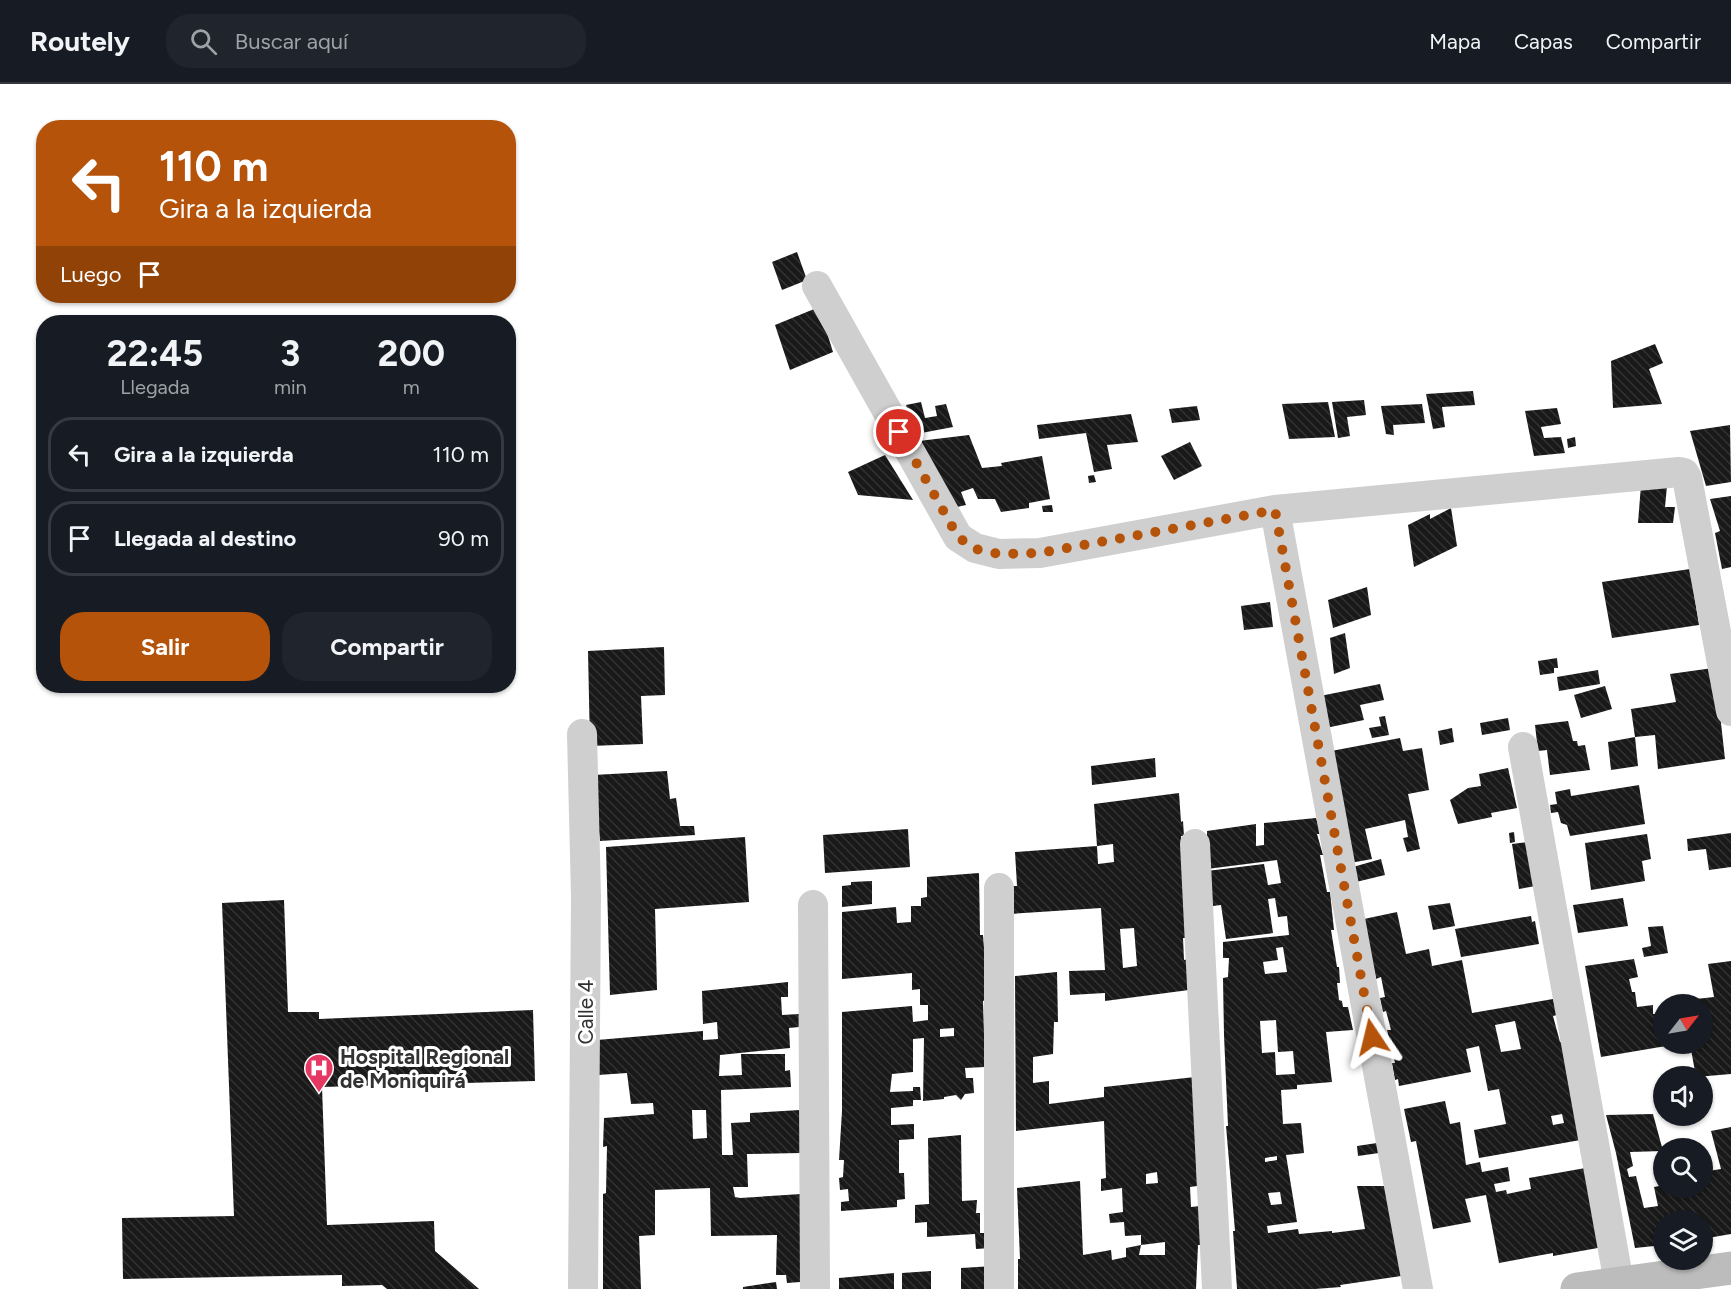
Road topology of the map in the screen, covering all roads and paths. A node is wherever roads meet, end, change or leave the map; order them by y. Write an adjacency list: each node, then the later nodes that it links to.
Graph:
1 (817, 286): 2 (street)
2 (1275, 510): 3 (street); 15 (street)
3 (1731, 711)
4 (582, 734): 11 (street, Calle 4)
5 (1523, 747): 10 (street)
6 (1195, 844): 14 (street)
7 (999, 888): 13 (street)
8 (813, 905): 12 (street)
9 (1731, 1268): 10 (main road)
10 (1619, 1283): 16 (main road)
11 (583, 1289)
12 (815, 1289)
13 (999, 1289)
14 (1217, 1289)
15 (1418, 1289)
16 (1577, 1289)

